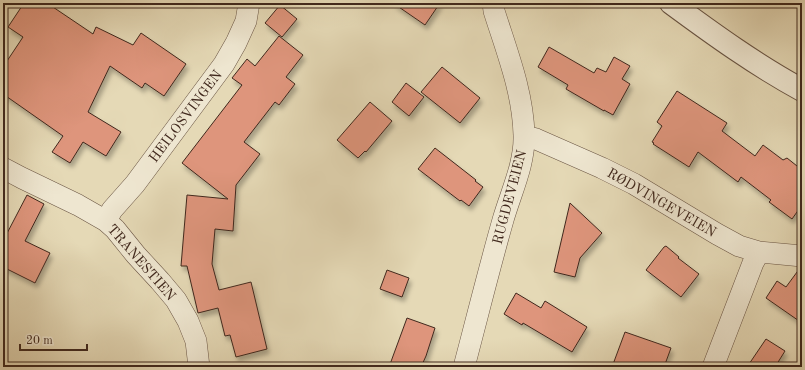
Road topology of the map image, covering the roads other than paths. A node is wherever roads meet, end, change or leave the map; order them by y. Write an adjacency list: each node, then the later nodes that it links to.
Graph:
1 (249, 3): 7 (street, HEILOSVINGEN)
2 (493, 3): 5 (street, RUGDEVEIEN)
3 (671, 3): 4 (street)
4 (802, 90)
5 (524, 136): 8 (street, RØDVINGEVEIEN); 11 (street, RUGDEVEIEN)
6 (3, 168): 7 (street, TRANESTIEN)
7 (106, 221): 10 (street, TRANESTIEN)
8 (759, 252): 9 (street, RØDVINGEVEIEN); 12 (street)
9 (802, 256)
10 (199, 367)
11 (464, 367)
12 (713, 367)

